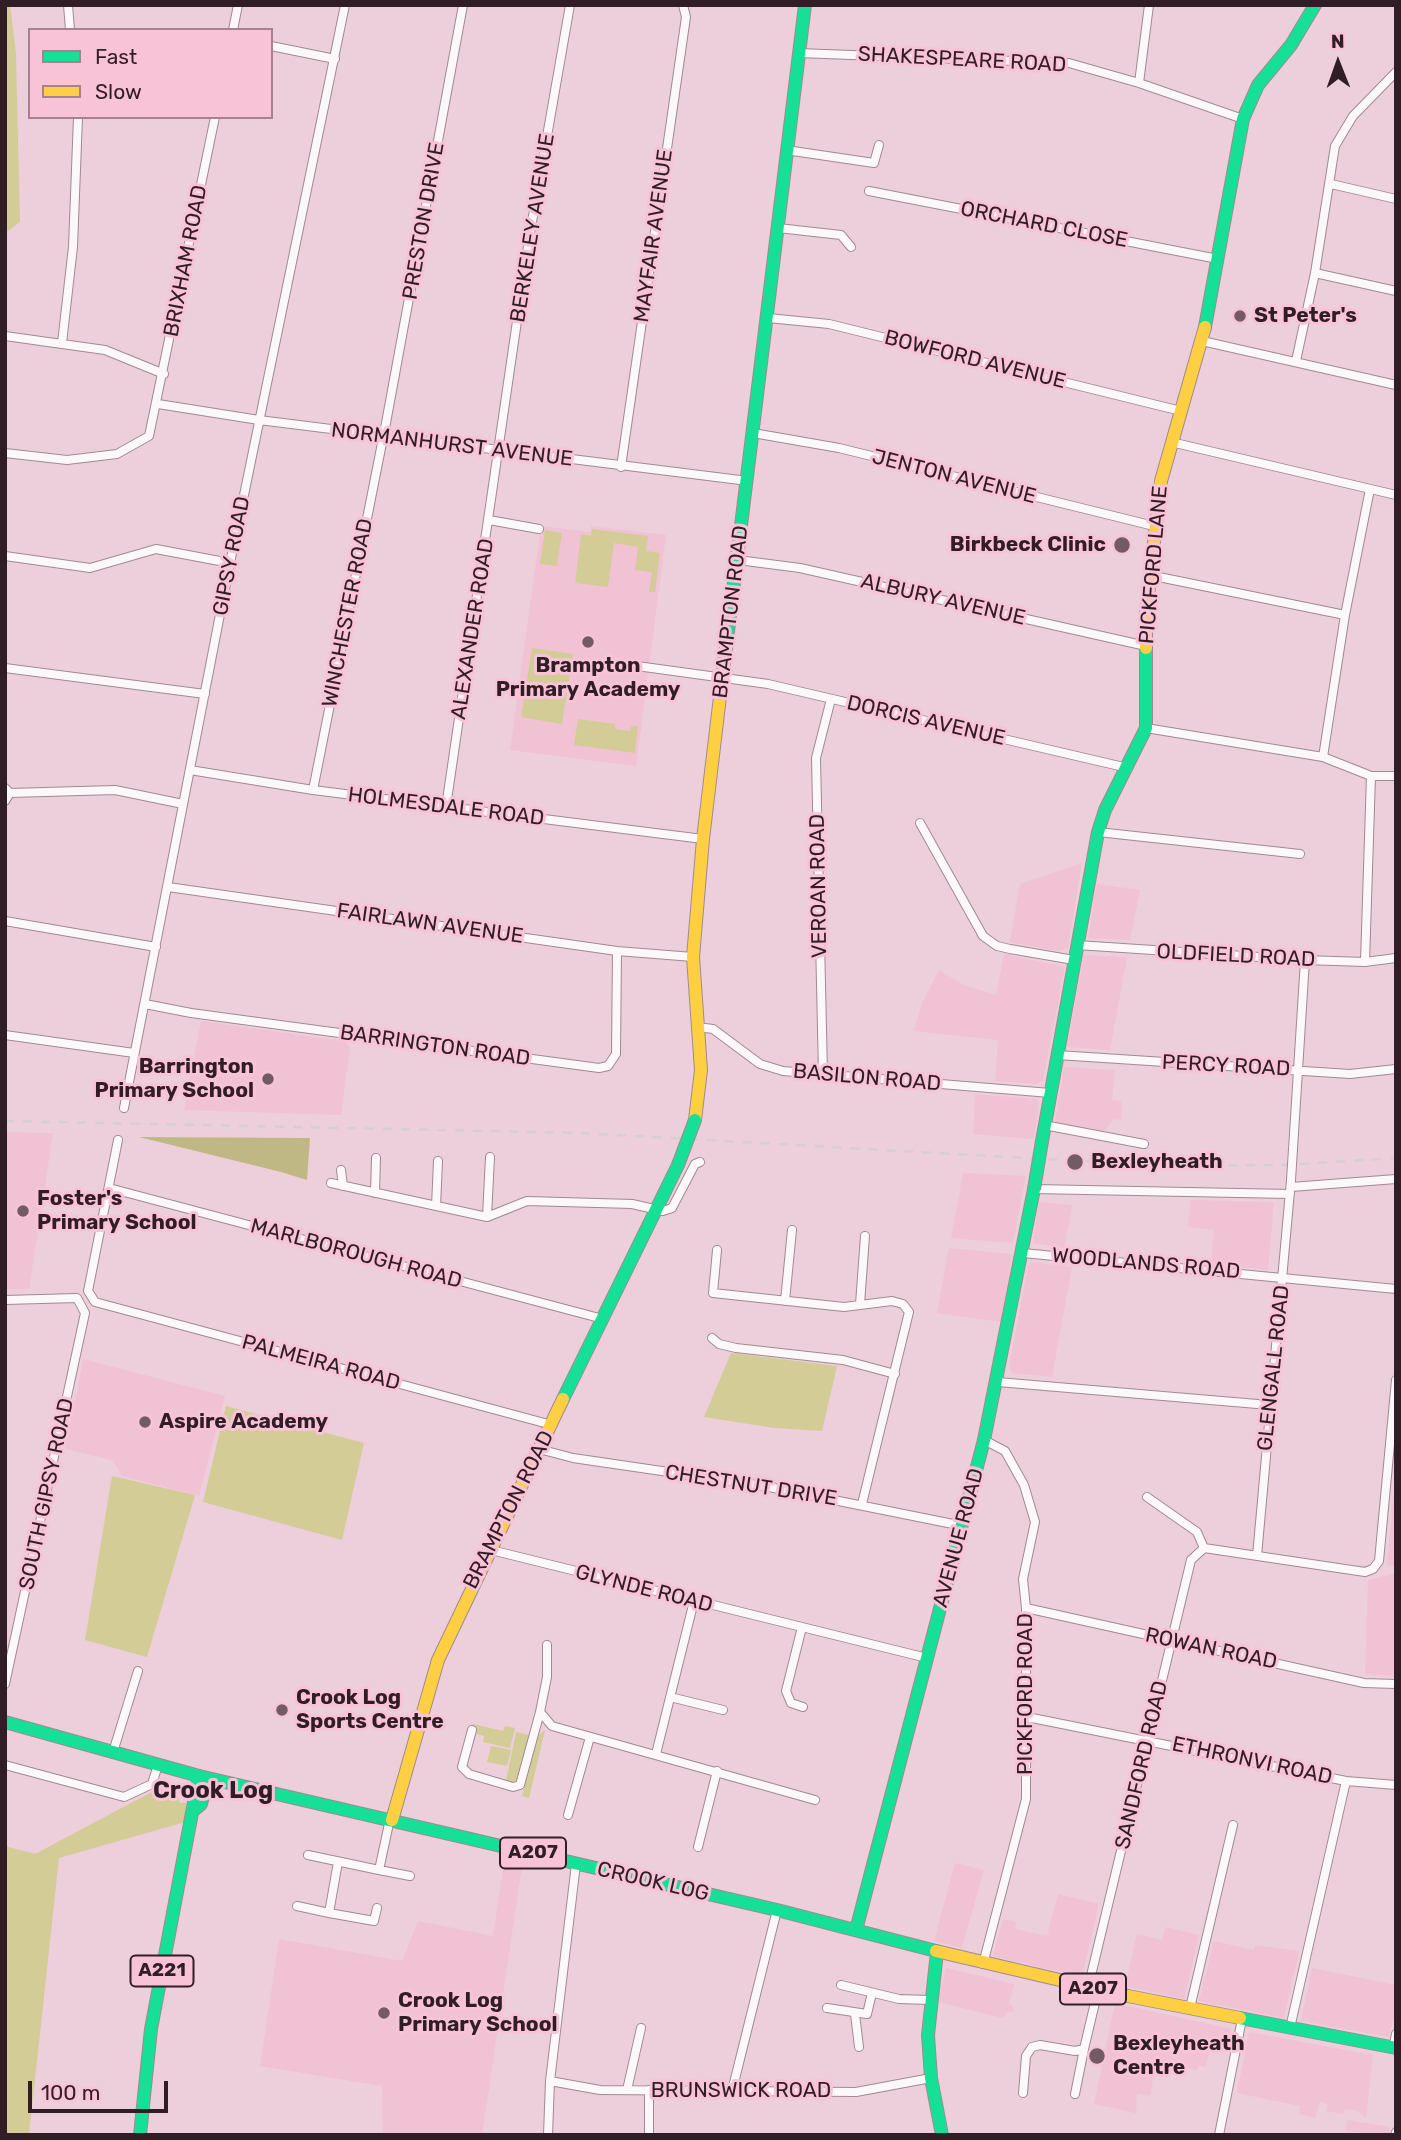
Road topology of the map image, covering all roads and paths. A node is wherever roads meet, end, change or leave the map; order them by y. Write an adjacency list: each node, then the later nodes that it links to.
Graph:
1 (68, 5): 10 (street)
2 (238, 5): 11 (street)
3 (345, 5): 14 (street, GIPSY ROAD)
4 (463, 5): 41 (street, PRESTON DRIVE)
5 (570, 5): 43 (street, BERKELEY AVENUE)
6 (683, 5): 45 (street, MAYFAIR AVENUE)
7 (805, 5): 13 (street, BRAMPTON ROAD)
8 (1149, 5): 16 (street)
9 (1315, 5): 19 (street, PICKFORD LANE)
10 (71, 28)
11 (233, 28)
12 (273, 46): 14 (street)
13 (798, 53): 16 (street, SHAKESPEARE ROAD); 21 (street, BRAMPTON ROAD)
14 (335, 59): 39 (street, GIPSY ROAD)
15 (1396, 72): 22 (street)
16 (1139, 83): 19 (street, SHAKESPEARE ROAD)
17 (78, 119): 33 (street)
18 (215, 119): 35 (street, BRIXHAM ROAD)
19 (1243, 119): 27 (street, PICKFORD LANE)
20 (879, 145): 21 (street)
21 (786, 150): 25 (street, BRAMPTON ROAD)
22 (1331, 184): 24 (street); 28 (street)
23 (869, 191): 27 (street, ORCHARD CLOSE)
24 (1396, 199)
25 (778, 228): 26 (street); 30 (street, BRAMPTON ROAD)
26 (851, 247)
27 (1218, 259): 32 (street, PICKFORD LANE)
28 (1315, 273): 29 (street); 34 (street)
29 (1396, 291)
30 (768, 318): 38 (street, BOWFORD AVENUE); 40 (street, BRAMPTON ROAD)
31 (5, 336): 33 (street)
32 (1202, 341): 34 (street); 38 (street, PICKFORD LANE)
33 (62, 343): 35 (street)
34 (1296, 361): 36 (street)
35 (164, 374): 37 (street, BRIXHAM ROAD)
36 (1396, 385)
37 (158, 404): 39 (street, NORMANHURST AVENUE); 44 (street, BRIXHAM ROAD)
38 (1181, 411): 42 (street, PICKFORD LANE)
39 (259, 420): 41 (street, NORMANHURST AVENUE); 54 (street, GIPSY ROAD)
40 (753, 433): 46 (street, BRAMPTON ROAD); 50 (street, JENTON AVENUE)
41 (383, 436): 43 (street, NORMANHURST AVENUE); 69 (street, WINCHESTER ROAD)
42 (1171, 442): 47 (street); 50 (street, PICKFORD LANE)
43 (499, 451): 45 (street, NORMANHURST AVENUE); 49 (street, ALEXANDER ROAD)
44 (5, 453)
45 (621, 467): 46 (street, NORMANHURST AVENUE)
46 (748, 481): 53 (street, BRAMPTON ROAD)
47 (1370, 489): 48 (street); 56 (street)
48 (1396, 495)
49 (489, 520): 51 (street); 72 (street, ALEXANDER ROAD)
50 (1154, 526): 55 (street, PICKFORD LANE)
51 (539, 529)
52 (5, 556): 54 (street)
53 (738, 560): 57 (street, ALBURY AVENUE); 60 (street, BRAMPTON ROAD)
54 (230, 563): 61 (street, GIPSY ROAD)
55 (1149, 575): 56 (street); 57 (street, PICKFORD LANE)
56 (1345, 615): 64 (street)
57 (1146, 646): 63 (street, PICKFORD LANE)
58 (637, 666): 60 (street, DORCIS AVENUE)
59 (5, 668): 61 (street)
60 (723, 677): 62 (street, DORCIS AVENUE); 75 (street, BRAMPTON ROAD)
61 (205, 694): 66 (street, GIPSY ROAD)
62 (831, 699): 65 (street, DORCIS AVENUE); 94 (street, VEROAN ROAD)
63 (1146, 728): 64 (street); 65 (street, PICKFORD LANE)
64 (1323, 757): 67 (street)
65 (1128, 768): 74 (street, PICKFORD LANE)
66 (190, 770): 69 (street, HOLMESDALE ROAD); 71 (street, GIPSY ROAD)
67 (1371, 776): 68 (street); 86 (street)
68 (1396, 776)
69 (313, 790): 72 (street, HOLMESDALE ROAD)
70 (7, 794): 71 (street)
71 (183, 804): 77 (street, GIPSY ROAD)
72 (446, 807): 75 (street, HOLMESDALE ROAD)
73 (920, 823): 84 (street)
74 (1098, 832): 76 (street); 79 (street, PICKFORD LANE)
75 (703, 839): 82 (street, BRAMPTON ROAD)
76 (1300, 854)
77 (168, 887): 80 (street, GIPSY ROAD); 81 (street, FAIRLAWN AVENUE)
78 (5, 921): 80 (street)
79 (1077, 946): 84 (street, PICKFORD LANE); 85 (street, OLDFIELD ROAD)
80 (156, 947): 87 (street, GIPSY ROAD)
81 (617, 951): 82 (street, FAIRLAWN AVENUE); 87 (street, BARRINGTON ROAD)
82 (692, 957): 88 (street, BRAMPTON ROAD)
83 (1396, 958): 86 (street, OLDFIELD ROAD)
84 (1074, 960): 91 (street, PICKFORD LANE)
85 (1305, 960): 86 (street, OLDFIELD ROAD); 93 (street, GLENGALL ROAD)
86 (1365, 962)
87 (145, 1004): 90 (street, GIPSY ROAD)
88 (697, 1027): 94 (street, BASILON ROAD); 114 (street, BRAMPTON ROAD, bridge)
89 (5, 1035): 90 (street)
90 (134, 1053): 96 (street, GIPSY ROAD)
91 (1057, 1055): 93 (street, PERCY ROAD); 95 (street, PICKFORD LANE)
92 (1396, 1069): 93 (street, PERCY ROAD)
93 (1299, 1070): 109 (street, GLENGALL ROAD, bridge)
94 (823, 1074): 95 (street, BASILON ROAD)
95 (1050, 1093): 97 (street, PICKFORD LANE)
96 (124, 1108)
97 (1044, 1125): 99 (street, PICKFORD LANE); 100 (street)
98 (118, 1140): 110 (street)
99 (1042, 1141): 111 (street, AVENUE ROAD, bridge)
100 (1144, 1144)
101 (490, 1157): 115 (street)
102 (376, 1158): 112 (street)
103 (438, 1161): 113 (street)
104 (700, 1162): 114 (street)
105 (341, 1170): 108 (street)
106 (1396, 1179): 109 (street)
107 (331, 1183): 108 (street)
108 (343, 1186): 112 (street)
109 (1291, 1187): 111 (street); 120 (street, GLENGALL ROAD)
110 (109, 1188): 125 (street, MARLBOROUGH ROAD); 131 (street, PALMEIRA ROAD)
111 (1034, 1189): 119 (street, AVENUE ROAD)
112 (375, 1193): 113 (street)
113 (436, 1206): 115 (street)
114 (654, 1211): 115 (street); 125 (street, BRAMPTON ROAD)
115 (487, 1217)
116 (792, 1230): 123 (street)
117 (865, 1236): 124 (street)
118 (717, 1250): 123 (street)
119 (1023, 1253): 120 (street, WOODLANDS ROAD); 129 (street, AVENUE ROAD)
120 (1284, 1277): 121 (street, WOODLANDS ROAD); 130 (street, GLENGALL ROAD)
121 (1396, 1289)
122 (5, 1300): 147 (street, SOUTH GIPSY ROAD)
123 (785, 1300): 124 (street)
124 (860, 1304): 127 (street)
125 (603, 1319): 131 (street, BRAMPTON ROAD)
126 (712, 1338): 127 (street)
127 (895, 1374): 135 (street)
128 (1396, 1380): 139 (street)
129 (998, 1382): 130 (street); 132 (street, AVENUE ROAD)
130 (1269, 1405): 139 (street, GLENGALL ROAD)
131 (552, 1424): 133 (street, BRAMPTON ROAD)
132 (984, 1440): 136 (street, AVENUE ROAD); 141 (street, PICKFORD ROAD)
133 (539, 1449): 135 (street, CHESTNUT DRIVE); 138 (street, BRAMPTON ROAD)
134 (1147, 1497): 137 (street)
135 (862, 1504): 136 (street, CHESTNUT DRIVE)
136 (963, 1526): 145 (street, AVENUE ROAD)
137 (1204, 1548): 139 (street); 143 (street, SANDFORD ROAD)
138 (487, 1549): 140 (street, GLYNDE ROAD); 168 (street, BRAMPTON ROAD)
139 (1257, 1556)
140 (694, 1601): 142 (street, GLYNDE ROAD); 149 (street)
141 (1026, 1608): 143 (street, ROWAN ROAD); 153 (street, PICKFORD ROAD)
142 (802, 1628): 145 (street, GLYNDE ROAD); 150 (street)
143 (1172, 1640): 148 (street, ROWAN ROAD); 157 (street, SANDFORD ROAD)
144 (547, 1645): 152 (street)
145 (927, 1658): 180 (street, AVENUE ROAD)
146 (138, 1671): 158 (street)
147 (5, 1684)
148 (1396, 1684)
149 (670, 1697): 151 (street); 159 (street)
150 (803, 1707)
151 (723, 1710)
152 (540, 1712): 155 (street); 156 (street)
153 (1027, 1717): 157 (street, ETHRONVI ROAD); 182 (street, PICKFORD ROAD)
154 (5, 1722): 158 (street, A207)
155 (472, 1730)
156 (590, 1737): 159 (street); 167 (street)
157 (1148, 1740): 164 (street, ETHRONVI ROAD); 184 (street, SANDFORD ROAD)
158 (113, 1752): 161 (street, A207)
159 (656, 1754): 162 (street)
160 (5, 1765): 161 (street)
161 (158, 1765): 163 (street, A207)
162 (717, 1772): 166 (street); 170 (street)
163 (204, 1777): 168 (street, CROOK LOG / A207); 204 (street, A221)
164 (1346, 1781): 165 (street, ETHRONVI ROAD); 192 (street)
165 (1396, 1785)
166 (815, 1800)
167 (568, 1815)
168 (391, 1819): 173 (street, CROOK LOG / A207); 174 (street)
169 (1233, 1825): 188 (street)
170 (698, 1847)
171 (308, 1855): 172 (street)
172 (338, 1862): 174 (street); 179 (street)
173 (576, 1864): 178 (street, CROOK LOG / A207); 198 (street)
174 (379, 1870): 175 (street)
175 (411, 1876)
176 (297, 1906): 179 (street)
177 (377, 1908): 179 (street)
178 (777, 1910): 180 (street, CROOK LOG / A207); 201 (street)
179 (329, 1913)
180 (856, 1930): 181 (street, CROOK LOG / A207)
181 (937, 1952): 182 (street, CROOK LOG / A207); 186 (street)
182 (983, 1964): 184 (street, A207)
183 (841, 1986): 185 (street)
184 (1093, 1989): 188 (street, A207); 196 (street, SANDFORD ROAD)
185 (872, 1993): 186 (street); 189 (street)
186 (930, 2000): 197 (street)
187 (827, 2008): 189 (street)
188 (1190, 2008): 190 (street, A207)
189 (855, 2014): 194 (street)
190 (1242, 2019): 192 (street, A207); 208 (street)
191 (641, 2028): 199 (street)
192 (1290, 2028): 195 (street, A207)
193 (1396, 2034): 195 (street)
194 (859, 2047)
195 (1394, 2048)
196 (1084, 2049): 202 (street); 203 (street, SANDFORD ROAD)
197 (931, 2078): 201 (street, BRUNSWICK ROAD); 207 (street)
198 (550, 2081): 199 (street, BRUNSWICK ROAD); 205 (street)
199 (627, 2090): 200 (street, BRUNSWICK ROAD)
200 (649, 2091): 201 (street, BRUNSWICK ROAD); 206 (street)
201 (732, 2091)
202 (1023, 2093)
203 (1075, 2094)
204 (141, 2135)
205 (548, 2135)
206 (649, 2135)
207 (942, 2135)
208 (1219, 2135)

